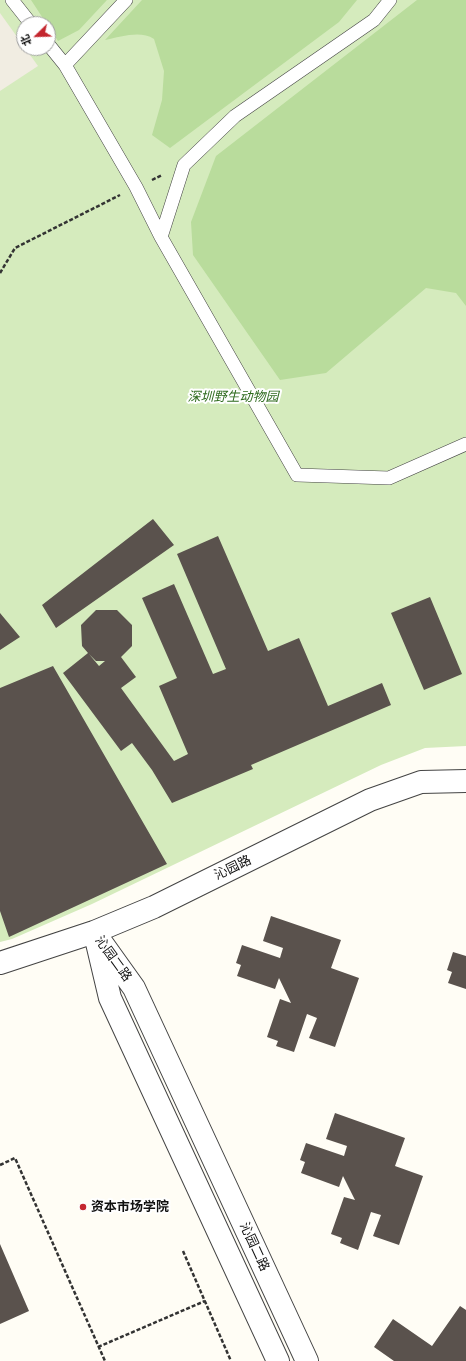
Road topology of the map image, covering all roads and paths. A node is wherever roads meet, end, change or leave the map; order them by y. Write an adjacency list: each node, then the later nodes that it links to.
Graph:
1 (12, 0): 4 (lane)
2 (126, 0): 6 (lane)
3 (390, 0): 7 (lane)
4 (25, 16)
5 (56, 53): 6 (lane)
6 (66, 65): 8 (lane)
7 (184, 165): 8 (path); 9 (lane)
8 (136, 187): 9 (lane); 10 (path)
9 (161, 237): 11 (lane)
10 (0, 273)
11 (466, 444)
12 (466, 781): 13 (street, 沁园路)
13 (94, 932): 14 (street, 沁园路); 21 (street, 沁园二路); 22 (street, 沁园二路)
14 (0, 963)
15 (0, 1165): 18 (path)
16 (183, 1251): 17 (path)
17 (205, 1301): 18 (path); 20 (path)
18 (98, 1347): 19 (path)
19 (105, 1361)
20 (231, 1361)
21 (278, 1361)
22 (307, 1361)

